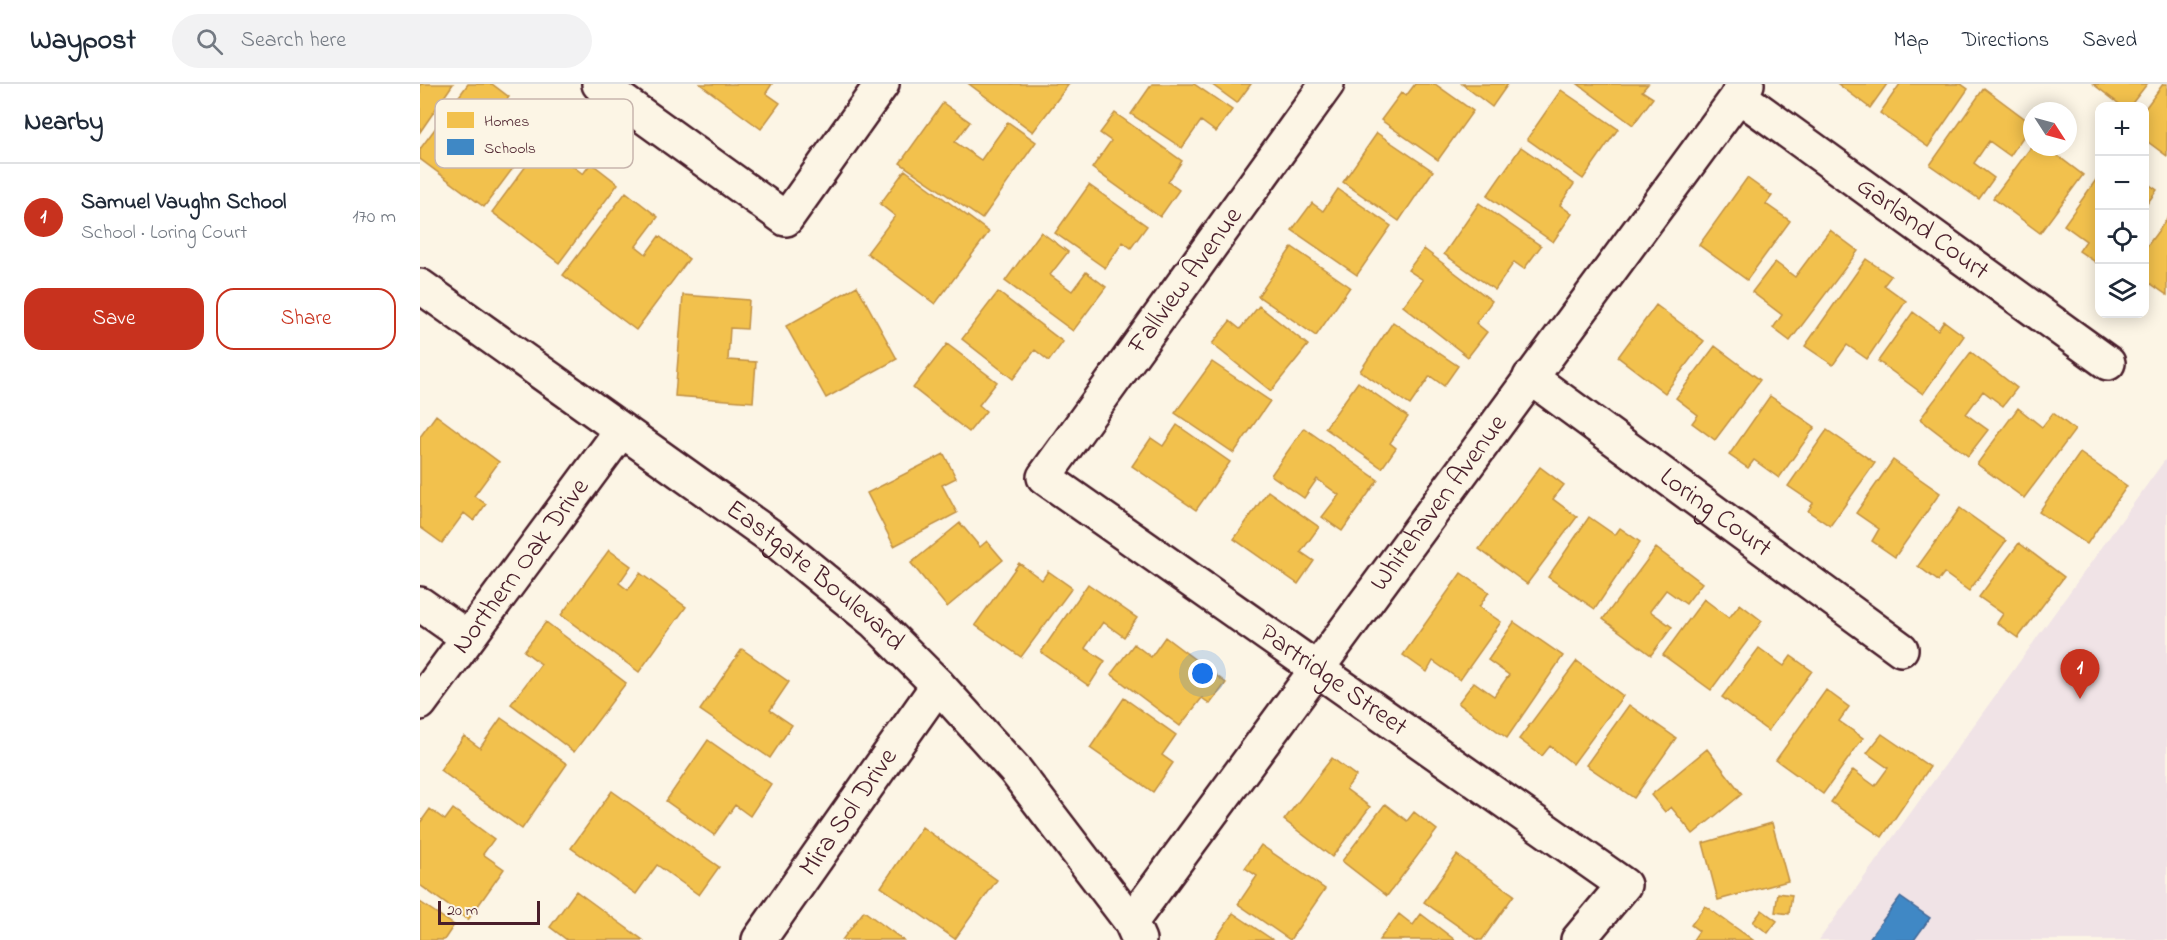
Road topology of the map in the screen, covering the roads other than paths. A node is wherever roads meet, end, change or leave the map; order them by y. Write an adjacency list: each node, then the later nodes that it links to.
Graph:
1 (599, 84): 5 (street)
2 (882, 84): 6 (street)
3 (1327, 84): 11 (street, Fallview Avenue)
4 (1743, 90): 8 (street, Garland Court); 9 (street, Whitehaven Avenue)
5 (620, 99)
6 (633, 109)
7 (420, 286): 10 (street, Eastgate Boulevard)
8 (2108, 363)
9 (1530, 377): 14 (street, Loring Court); 15 (street, Whitehaven Avenue)
10 (621, 431): 13 (street, Northern Oak Drive); 16 (street, Eastgate Boulevard)
11 (1044, 477): 15 (street, Partridge Street)
12 (420, 603): 13 (street)
13 (467, 637): 17 (street, Northern Oak Drive)
14 (1901, 649)
15 (1317, 668): 18 (street, Whitehaven Avenue); 20 (street, Partridge Street)
16 (938, 685): 18 (street, Eastgate Boulevard); 19 (street, Mira Sol Drive)
17 (420, 703)
18 (1135, 931)
19 (759, 940)
20 (1578, 940)

